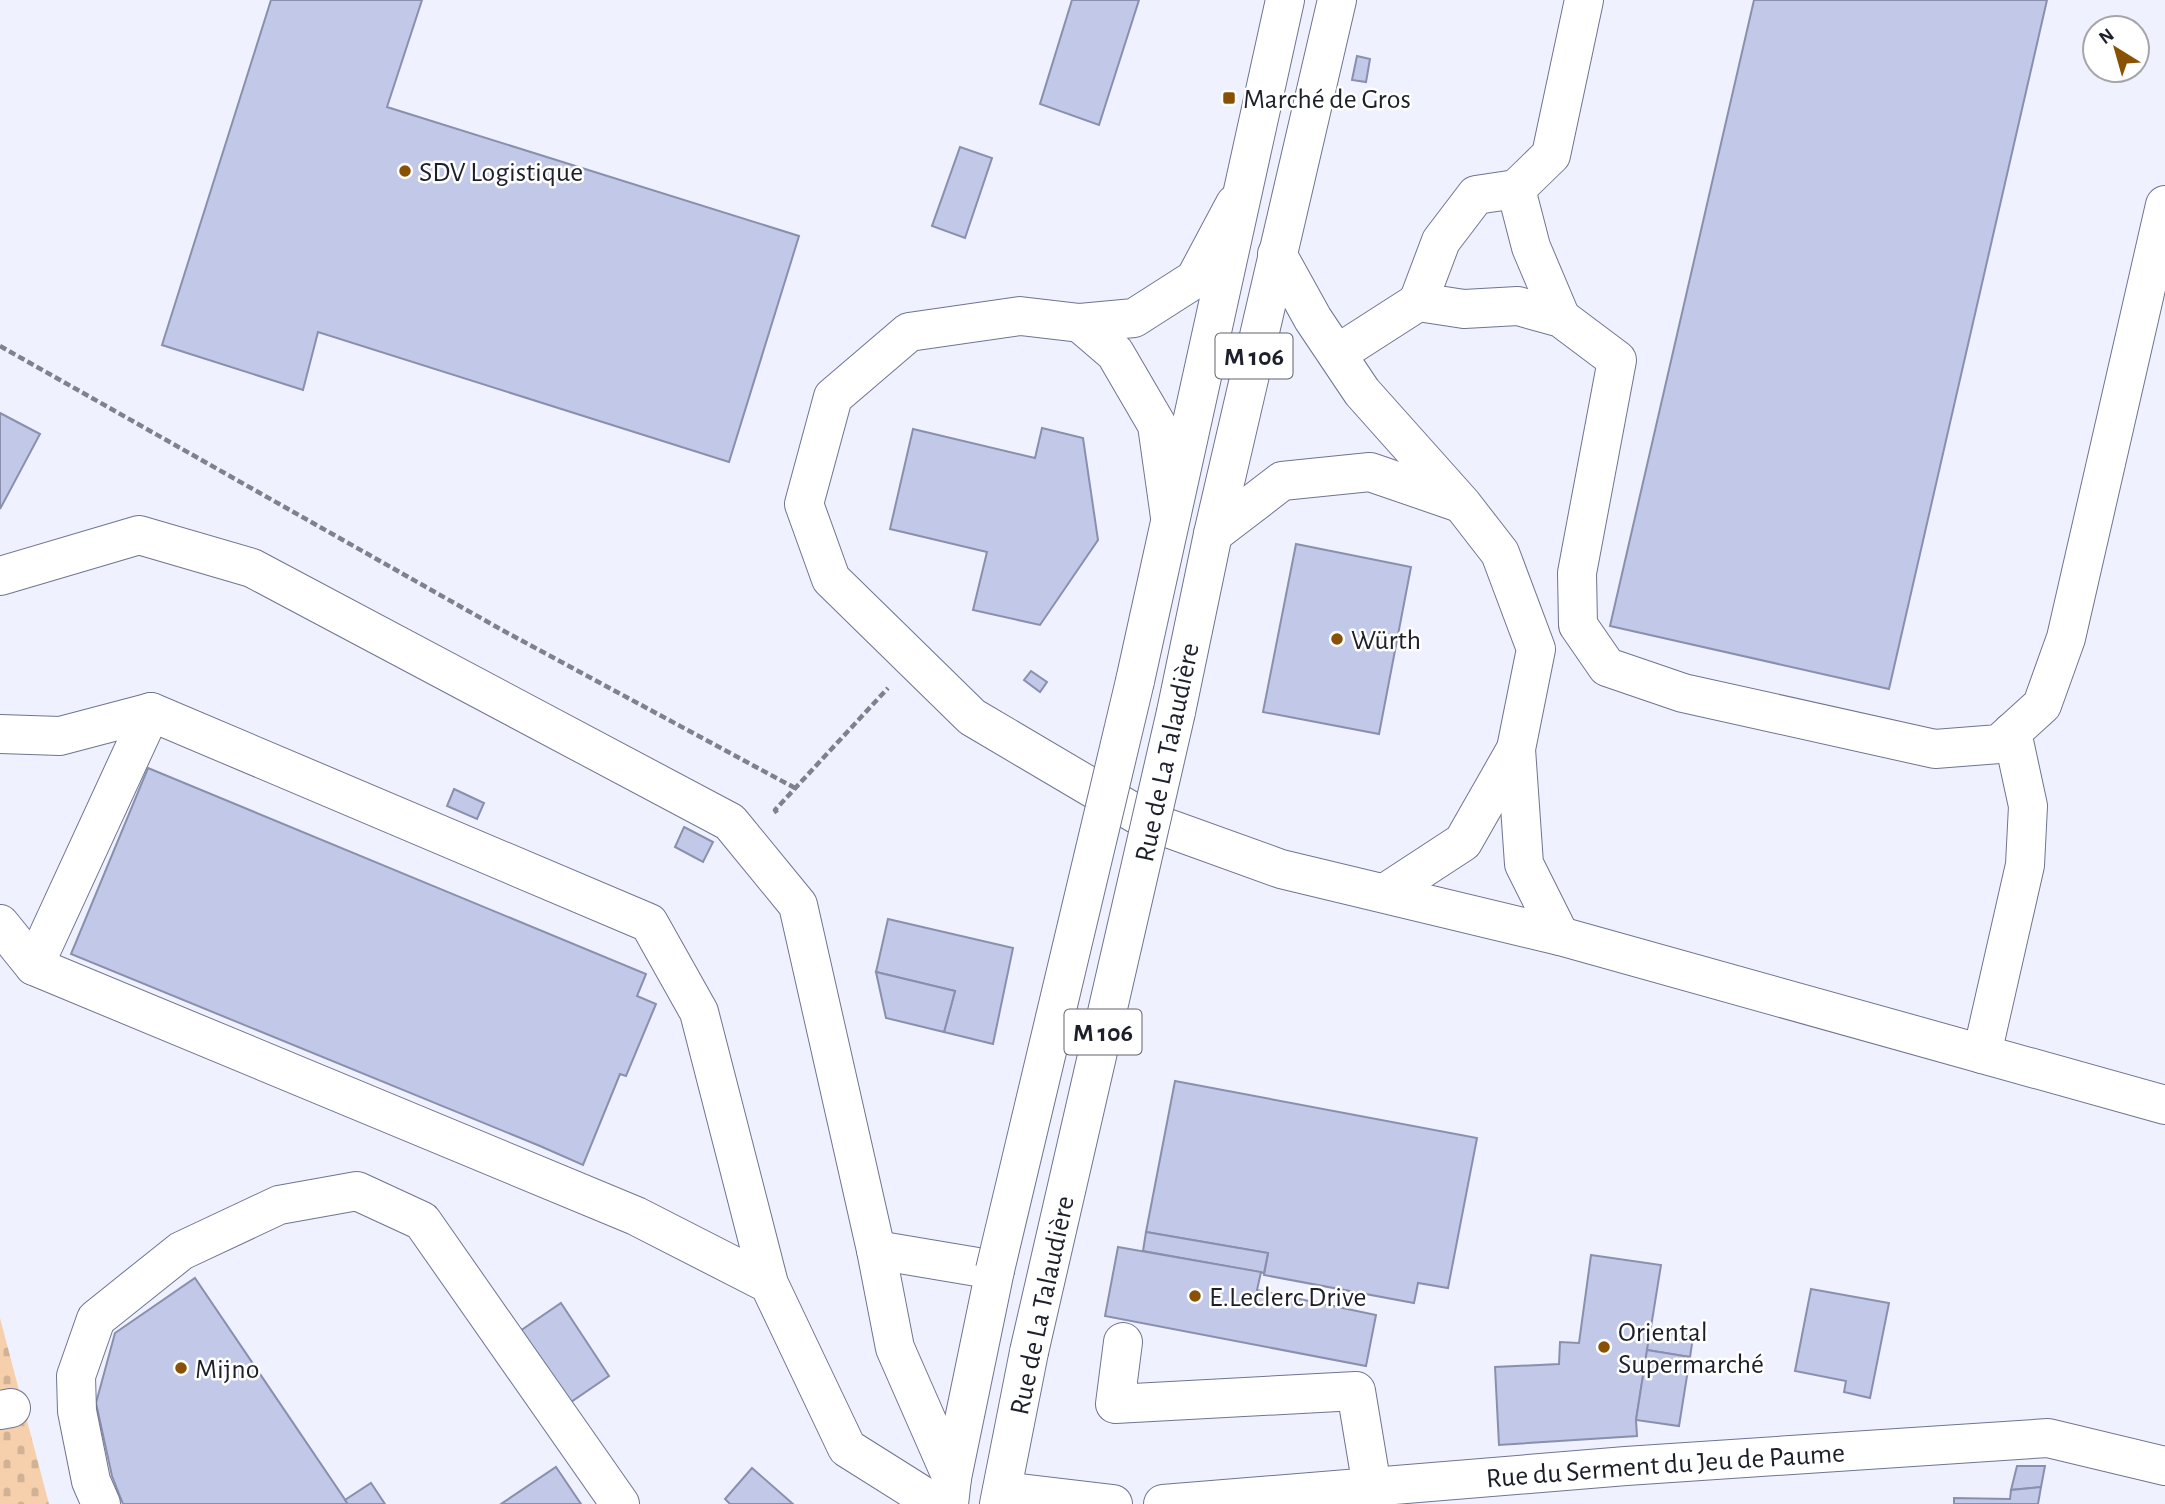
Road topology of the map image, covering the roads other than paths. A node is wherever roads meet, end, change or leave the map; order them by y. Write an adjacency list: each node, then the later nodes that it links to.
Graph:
1 (1284, 0): 5 (street, Rue de La Talaudière / M 106)
2 (1337, 0): 7 (street, Rue de La Talaudière / M 106)
3 (1584, 0): 4 (street)
4 (1516, 189): 8 (street); 9 (street)
5 (1243, 190): 10 (street); 13 (street, Rue de La Talaudière / M 106)
6 (2165, 205): 17 (street)
7 (1277, 254): 11 (street); 14 (street, Rue de La Talaudière / M 106)
8 (1418, 302): 9 (street); 11 (street)
9 (1561, 318): 17 (street)
10 (1080, 323): 13 (street); 20 (street)
11 (1337, 354): 12 (street)
12 (1462, 504): 14 (street); 19 (street)
13 (1171, 521): 27 (street, Rue de La Talaudière / M 106, bridge)
14 (1213, 534): 33 (street, Rue de La Talaudière / M 106, bridge)
15 (0, 576): 26 (street)
16 (151, 712): 18 (street); 23 (street); 28 (street)
17 (2012, 732): 24 (street)
18 (0, 734)
19 (1516, 749): 20 (street); 22 (street)
20 (1385, 894): 22 (street)
21 (0, 923): 23 (street)
22 (1560, 936): 24 (street)
23 (34, 966): 28 (street)
24 (1982, 1054): 25 (street)
25 (2165, 1105)
26 (876, 1250): 27 (street); 32 (street)
27 (995, 1270): 32 (street, Rue de La Talaudière)
28 (769, 1284): 32 (street)
29 (1123, 1342): 31 (street)
30 (2165, 1466): 31 (street, Rue du Serment du Jeu de Paume)
31 (1372, 1487): 37 (street, Rue du Serment du Jeu de Paume)
32 (946, 1495): 33 (street)
33 (1001, 1498): 36 (street)
34 (101, 1504): 35 (street)
35 (620, 1504)
36 (1113, 1504)
37 (1163, 1504)

